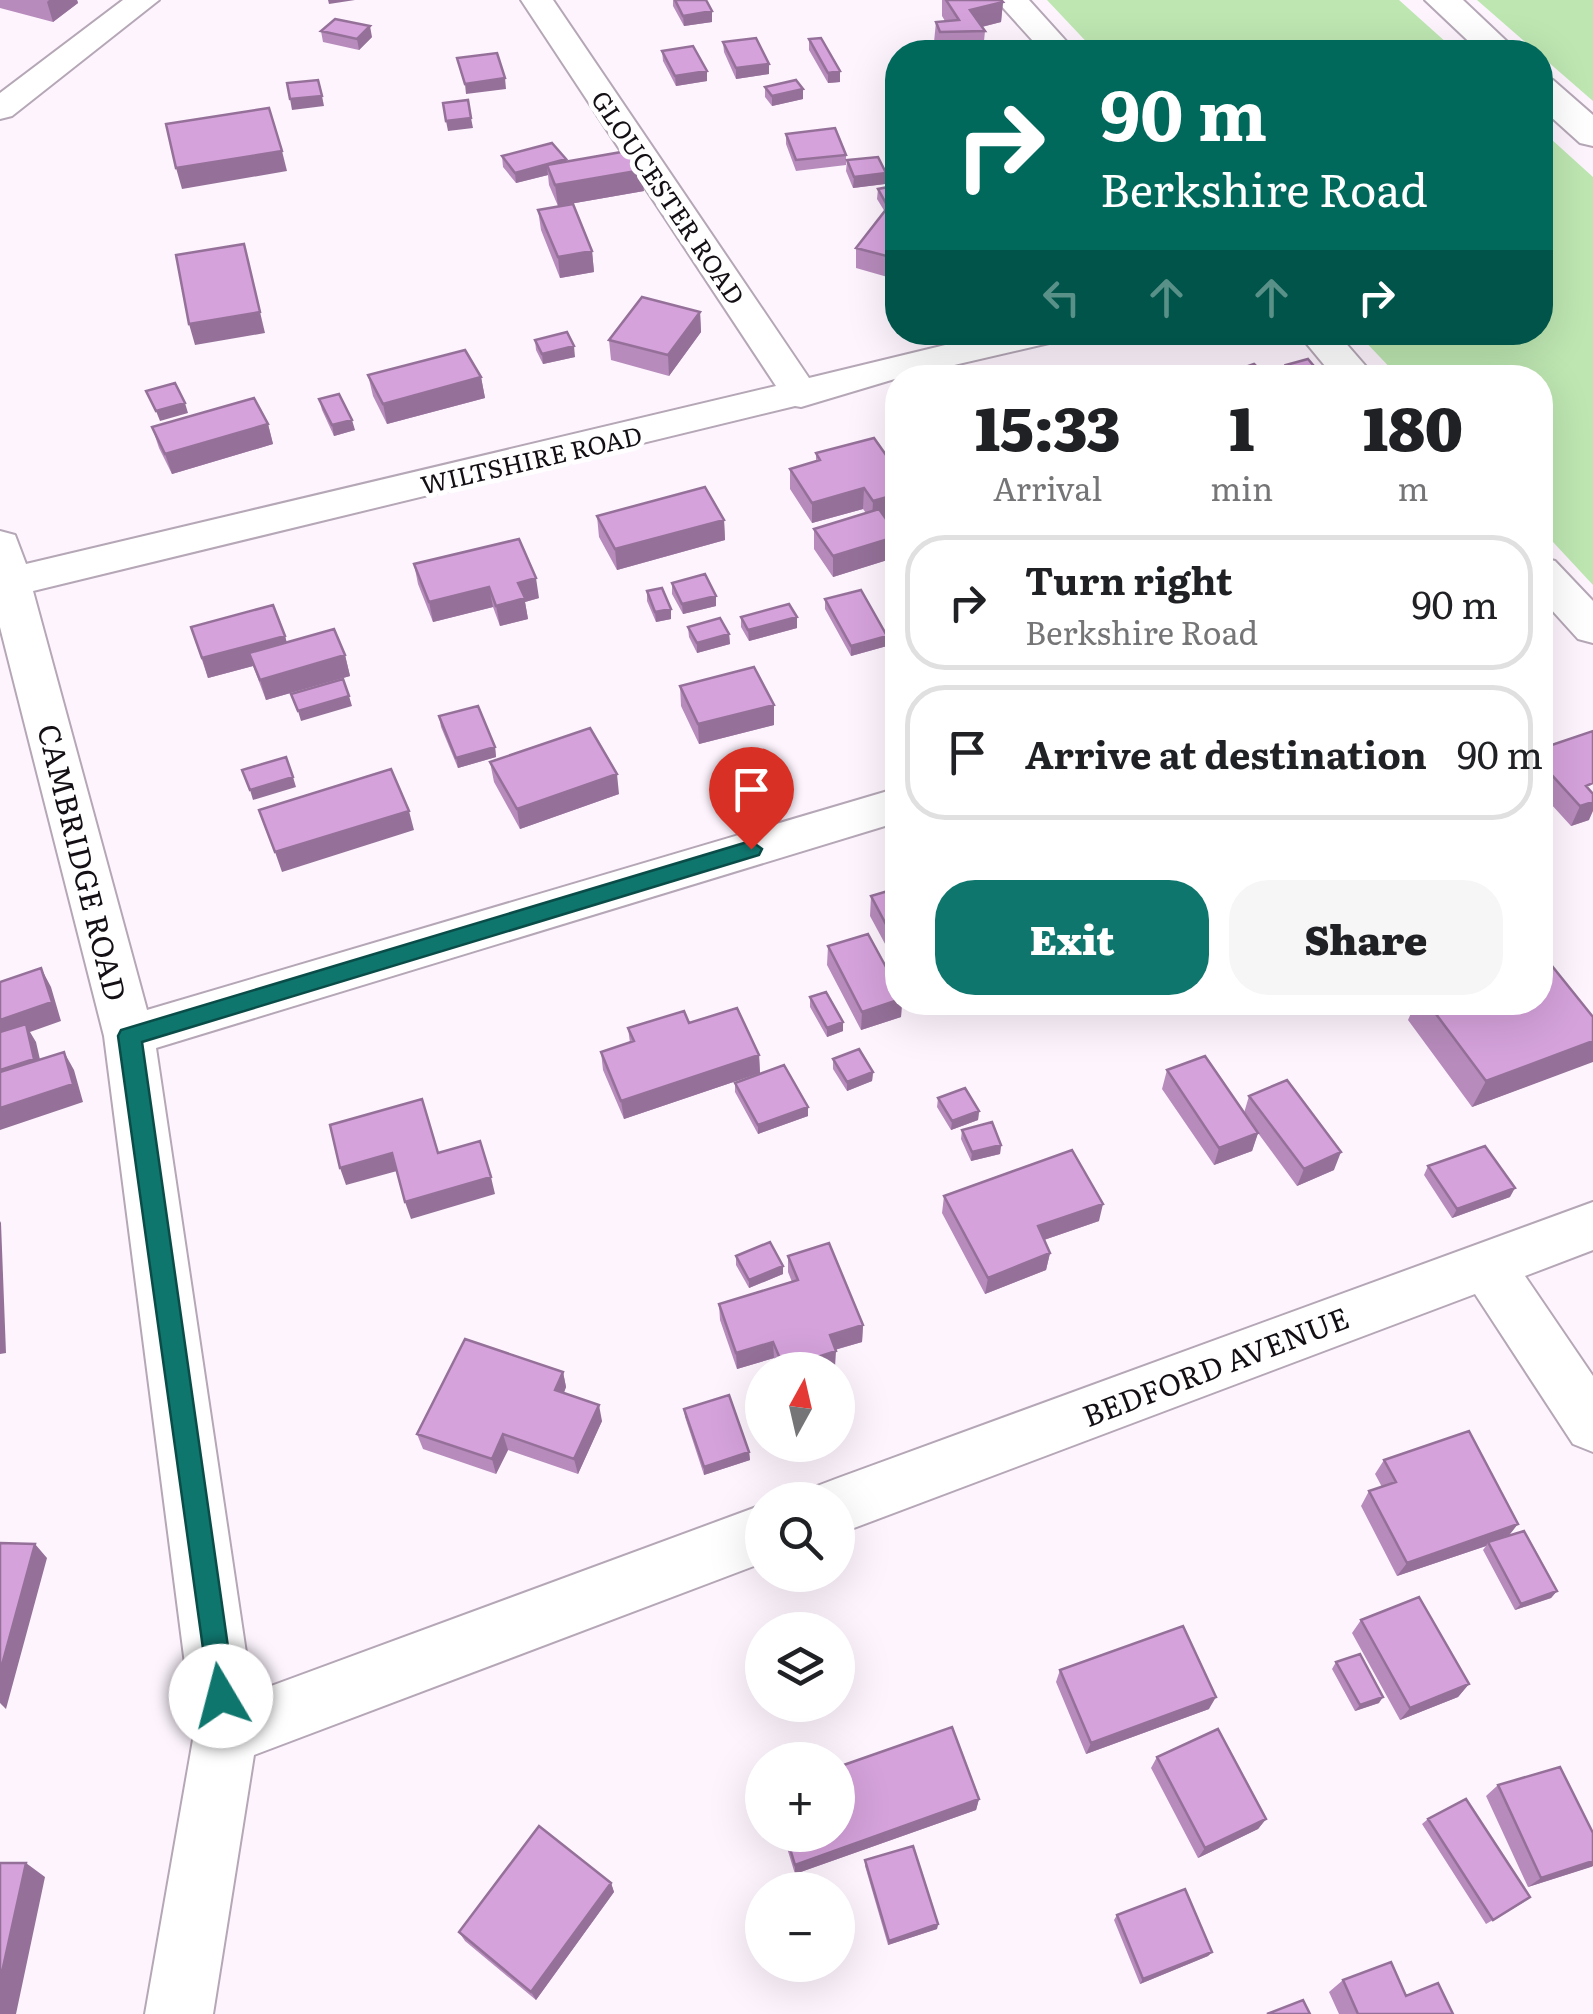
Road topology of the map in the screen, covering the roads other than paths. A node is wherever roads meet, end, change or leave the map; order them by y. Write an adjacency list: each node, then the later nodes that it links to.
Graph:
1 (143, 0): 7 (street)
2 (537, 0): 15 (street, GLOUCESTER ROAD)
3 (1012, 0): 5 (street)
4 (1442, 0): 6 (main road)
5 (1049, 40)
6 (1487, 40)
7 (5, 99)
8 (1553, 100): 9 (main road)
9 (1593, 135)
10 (997, 345): 12 (street, WILTSHIRE ROAD)
11 (1326, 345): 13 (street)
12 (917, 365)
13 (1345, 365)
14 (885, 373): 15 (street, WILTSHIRE ROAD)
15 (801, 394): 16 (street, WILTSHIRE ROAD)
16 (6, 563): 20 (street, CAMBRIDGE ROAD)
17 (1553, 591): 18 (street)
18 (1568, 614)
19 (885, 809): 20 (street)
20 (129, 1036): 26 (street, CAMBRIDGE ROAD)
21 (1593, 1226): 22 (street, BEDFORD AVENUE)
22 (1486, 1263): 23 (street); 24 (street, BEDFORD AVENUE)
23 (1593, 1425)
24 (855, 1500)
25 (745, 1540): 26 (street)
26 (226, 1734): 27 (street, CAMBRIDGE ROAD)
27 (179, 2014)

